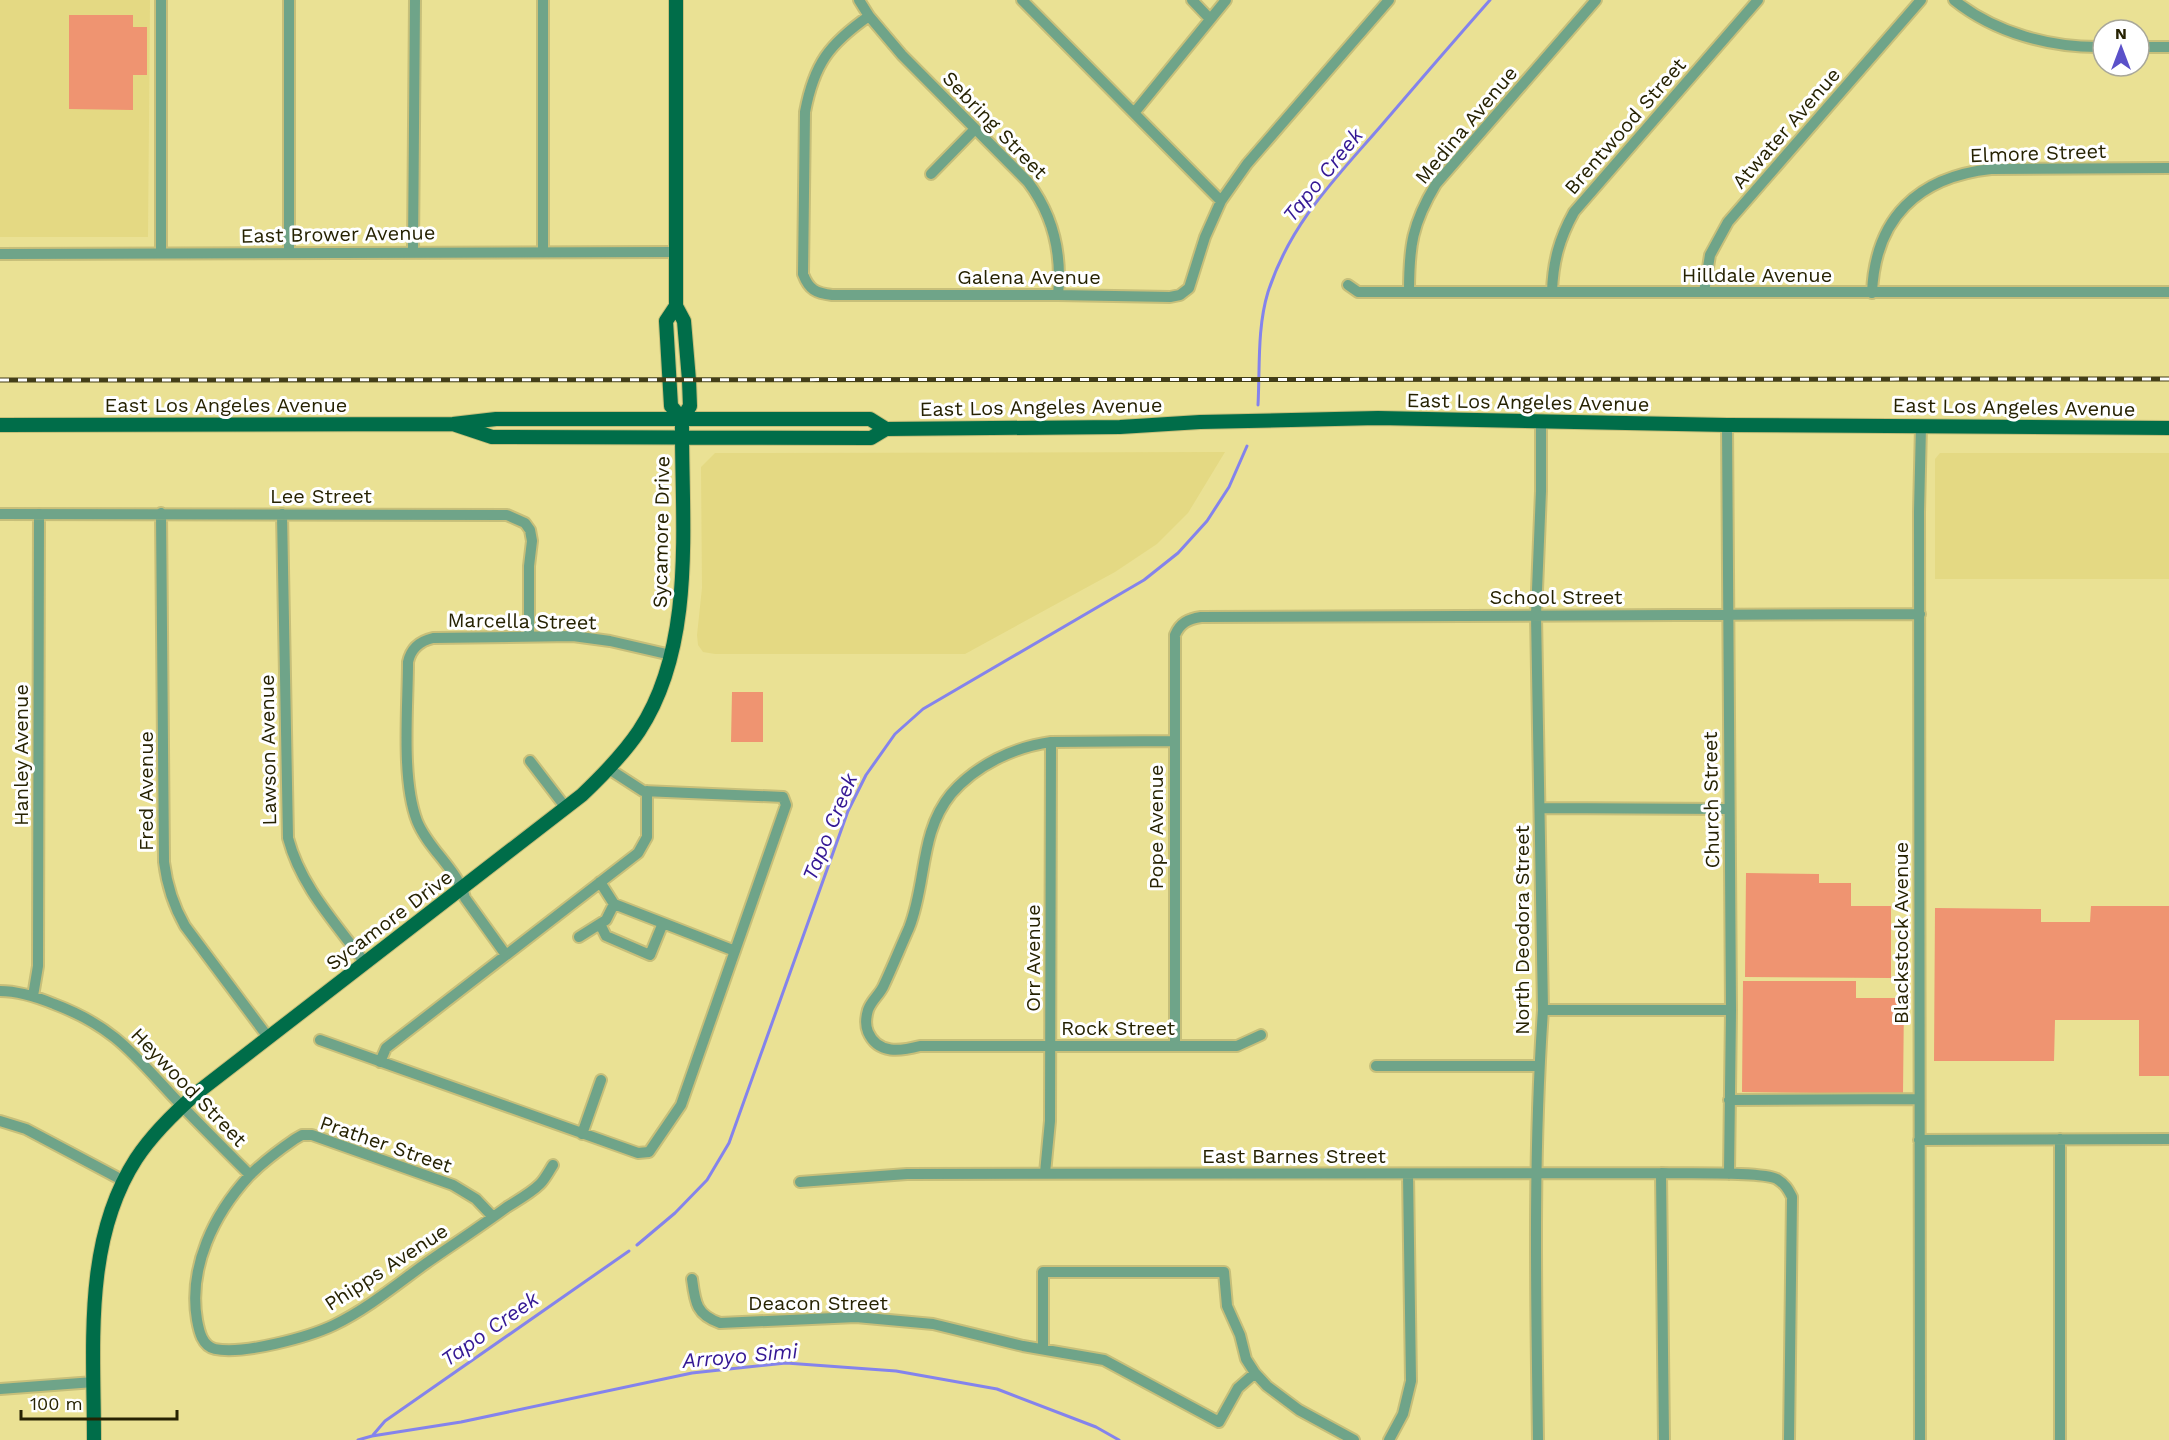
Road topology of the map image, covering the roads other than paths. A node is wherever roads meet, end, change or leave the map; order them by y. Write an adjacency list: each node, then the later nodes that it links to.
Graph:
1 (161, 0): 28 (street)
2 (289, 0): 29 (street)
3 (415, 0): 25 (street)
4 (543, 0): 26 (street)
5 (676, 0): 27 (main road, Sycamore Drive)
6 (859, 0): 15 (street, Sebring Street)
7 (1022, 0): 20 (street)
8 (1192, 0): 16 (street)
9 (1226, 0): 16 (street)
10 (1389, 0): 24 (street, Galena Avenue)
11 (1596, 0): 32 (street, Medina Avenue)
12 (1758, 0): 33 (street, Brentwood Street)
13 (1921, 0): 34 (street, Atwater Avenue)
14 (1954, 0): 17 (street)
15 (869, 16): 21 (street, Sebring Street); 37 (street, Galena Avenue)
16 (1210, 19): 20 (street)
17 (2091, 47)
18 (2151, 47): 19 (street)
19 (2169, 47)
20 (1134, 113): 24 (street)
21 (975, 129): 23 (street); 37 (street, Sebring Street)
22 (2169, 168): 36 (street, Elmore Street)
23 (931, 174)
24 (1221, 201): 37 (street, Galena Avenue)
25 (413, 251): 26 (street, East Brower Avenue); 29 (street, East Brower Avenue)
26 (543, 251): 27 (street, East Brower Avenue)
27 (677, 252): 38 (main road, Sycamore Drive)
28 (161, 253): 29 (street, East Brower Avenue); 30 (street, East Brower Avenue)
29 (289, 253)
30 (0, 254)
31 (1348, 285): 32 (street, Hilldale Avenue)
32 (1409, 292): 33 (street, Hilldale Avenue)
33 (1552, 292): 34 (street, Hilldale Avenue)
34 (1704, 292): 36 (street, Hilldale Avenue)
35 (2169, 292): 36 (street, Hilldale Avenue)
36 (1872, 293)
37 (1058, 295)
38 (682, 419): 41 (main road, East Los Angeles Avenue); 45 (main road, East Los Angeles Avenue); 46 (main road, Sycamore Drive)
39 (1541, 420): 42 (main road, East Los Angeles Avenue); 45 (main road, East Los Angeles Avenue); 53 (street, North Deodora Street)
40 (0, 424): 41 (main road, East Los Angeles Avenue)
41 (453, 424): 46 (main road, East Los Angeles Avenue)
42 (1727, 425): 43 (main road, East Los Angeles Avenue); 51 (street, Church Street)
43 (1921, 426): 44 (main road, East Los Angeles Avenue); 52 (street, Blackstock Avenue)
44 (2169, 428)
45 (886, 429): 46 (main road, East Los Angeles Avenue)
46 (682, 438): 56 (main road, Sycamore Drive)
47 (161, 513): 49 (street, Lee Street); 50 (street, Lee Street); 79 (street, Fred Avenue)
48 (0, 514): 49 (street, Lee Street)
49 (39, 514): 75 (street, Hanley Avenue)
50 (282, 514): 55 (street, Lee Street); 73 (street, Lawson Avenue)
51 (1728, 614): 52 (street, School Street); 53 (street, School Street); 64 (street, Church Street)
52 (1920, 614): 87 (street, Blackstock Avenue)
53 (1536, 615): 54 (street, School Street); 63 (street, North Deodora Street)
54 (1193, 618): 57 (street, Pope Avenue)
55 (529, 636): 56 (street, Marcella Street); 66 (street, Marcella Street)
56 (671, 655): 60 (main road, Sycamore Drive)
57 (1174, 741): 58 (street); 82 (street, Pope Avenue)
58 (1051, 742): 81 (street, Orr Avenue); 81 (street, Rock Street)
59 (530, 761): 62 (street)
60 (609, 769): 61 (street); 62 (main road, Sycamore Drive)
61 (647, 792): 65 (street); 71 (street)
62 (566, 808): 66 (main road, Sycamore Drive)
63 (1540, 808): 64 (street); 76 (street, North Deodora Street)
64 (1729, 809): 77 (street, Church Street)
65 (600, 882): 67 (street); 72 (street)
66 (463, 888): 72 (street, Marcella Street); 73 (main road, Sycamore Drive)
67 (614, 904): 68 (street); 69 (street)
68 (663, 923): 69 (street); 71 (street)
69 (600, 924): 70 (street)
70 (579, 937)
71 (735, 951): 91 (street)
72 (506, 955): 83 (street)
73 (365, 963): 79 (main road, Sycamore Drive)
74 (0, 991): 75 (street, Heywood Street)
75 (33, 996): 89 (street, Heywood Street)
76 (1543, 1010): 77 (street); 85 (street, North Deodora Street)
77 (1731, 1010): 88 (street, Church Street)
78 (1261, 1035): 82 (street, Rock Street)
79 (268, 1037): 89 (main road, Sycamore Drive)
80 (320, 1040): 83 (street)
81 (1051, 1046): 82 (street, Rock Street); 96 (street, Orr Avenue)
82 (1175, 1046)
83 (380, 1062): 91 (street)
84 (1376, 1066): 85 (street)
85 (1539, 1066): 99 (street, North Deodora Street)
86 (601, 1080): 91 (street)
87 (1918, 1099): 88 (street); 94 (street, Blackstock Avenue)
88 (1729, 1100): 100 (street, Church Street)
89 (182, 1106): 101 (street, Heywood Street); 102 (main road, Sycamore Drive)
90 (0, 1121): 102 (street)
91 (582, 1134)
92 (2060, 1139): 93 (street); 94 (street); 118 (street)
93 (2169, 1139)
94 (1919, 1140): 117 (street, Blackstock Avenue)
95 (553, 1165): 104 (street, Phipps Avenue)
96 (1045, 1173): 98 (street, East Barnes Street); 103 (street, East Barnes Street)
97 (1661, 1173): 99 (street, East Barnes Street); 100 (street, East Barnes Street); 115 (street)
98 (1408, 1174): 99 (street, East Barnes Street); 113 (street)
99 (1538, 1174): 114 (street, North Deodora Street)
100 (1729, 1174): 116 (street, East Barnes Street)
101 (250, 1175): 104 (street, Prather Street); 107 (street, Prather Street)
102 (124, 1181): 109 (main road, Sycamore Drive)
103 (800, 1182)
104 (493, 1217): 107 (street, Phipps Avenue)
105 (692, 1280): 106 (street, Deacon Street)
106 (1042, 1348): 108 (street, Deacon Street); 108 (street)
107 (216, 1349)
108 (1255, 1373): 112 (street)
109 (94, 1382): 110 (street); 111 (main road, Sycamore Drive)
110 (0, 1389)
111 (94, 1440)
112 (1354, 1440)
113 (1389, 1440)
114 (1538, 1440)
115 (1664, 1440)
116 (1789, 1440)
117 (1920, 1440)
118 (2060, 1440)

